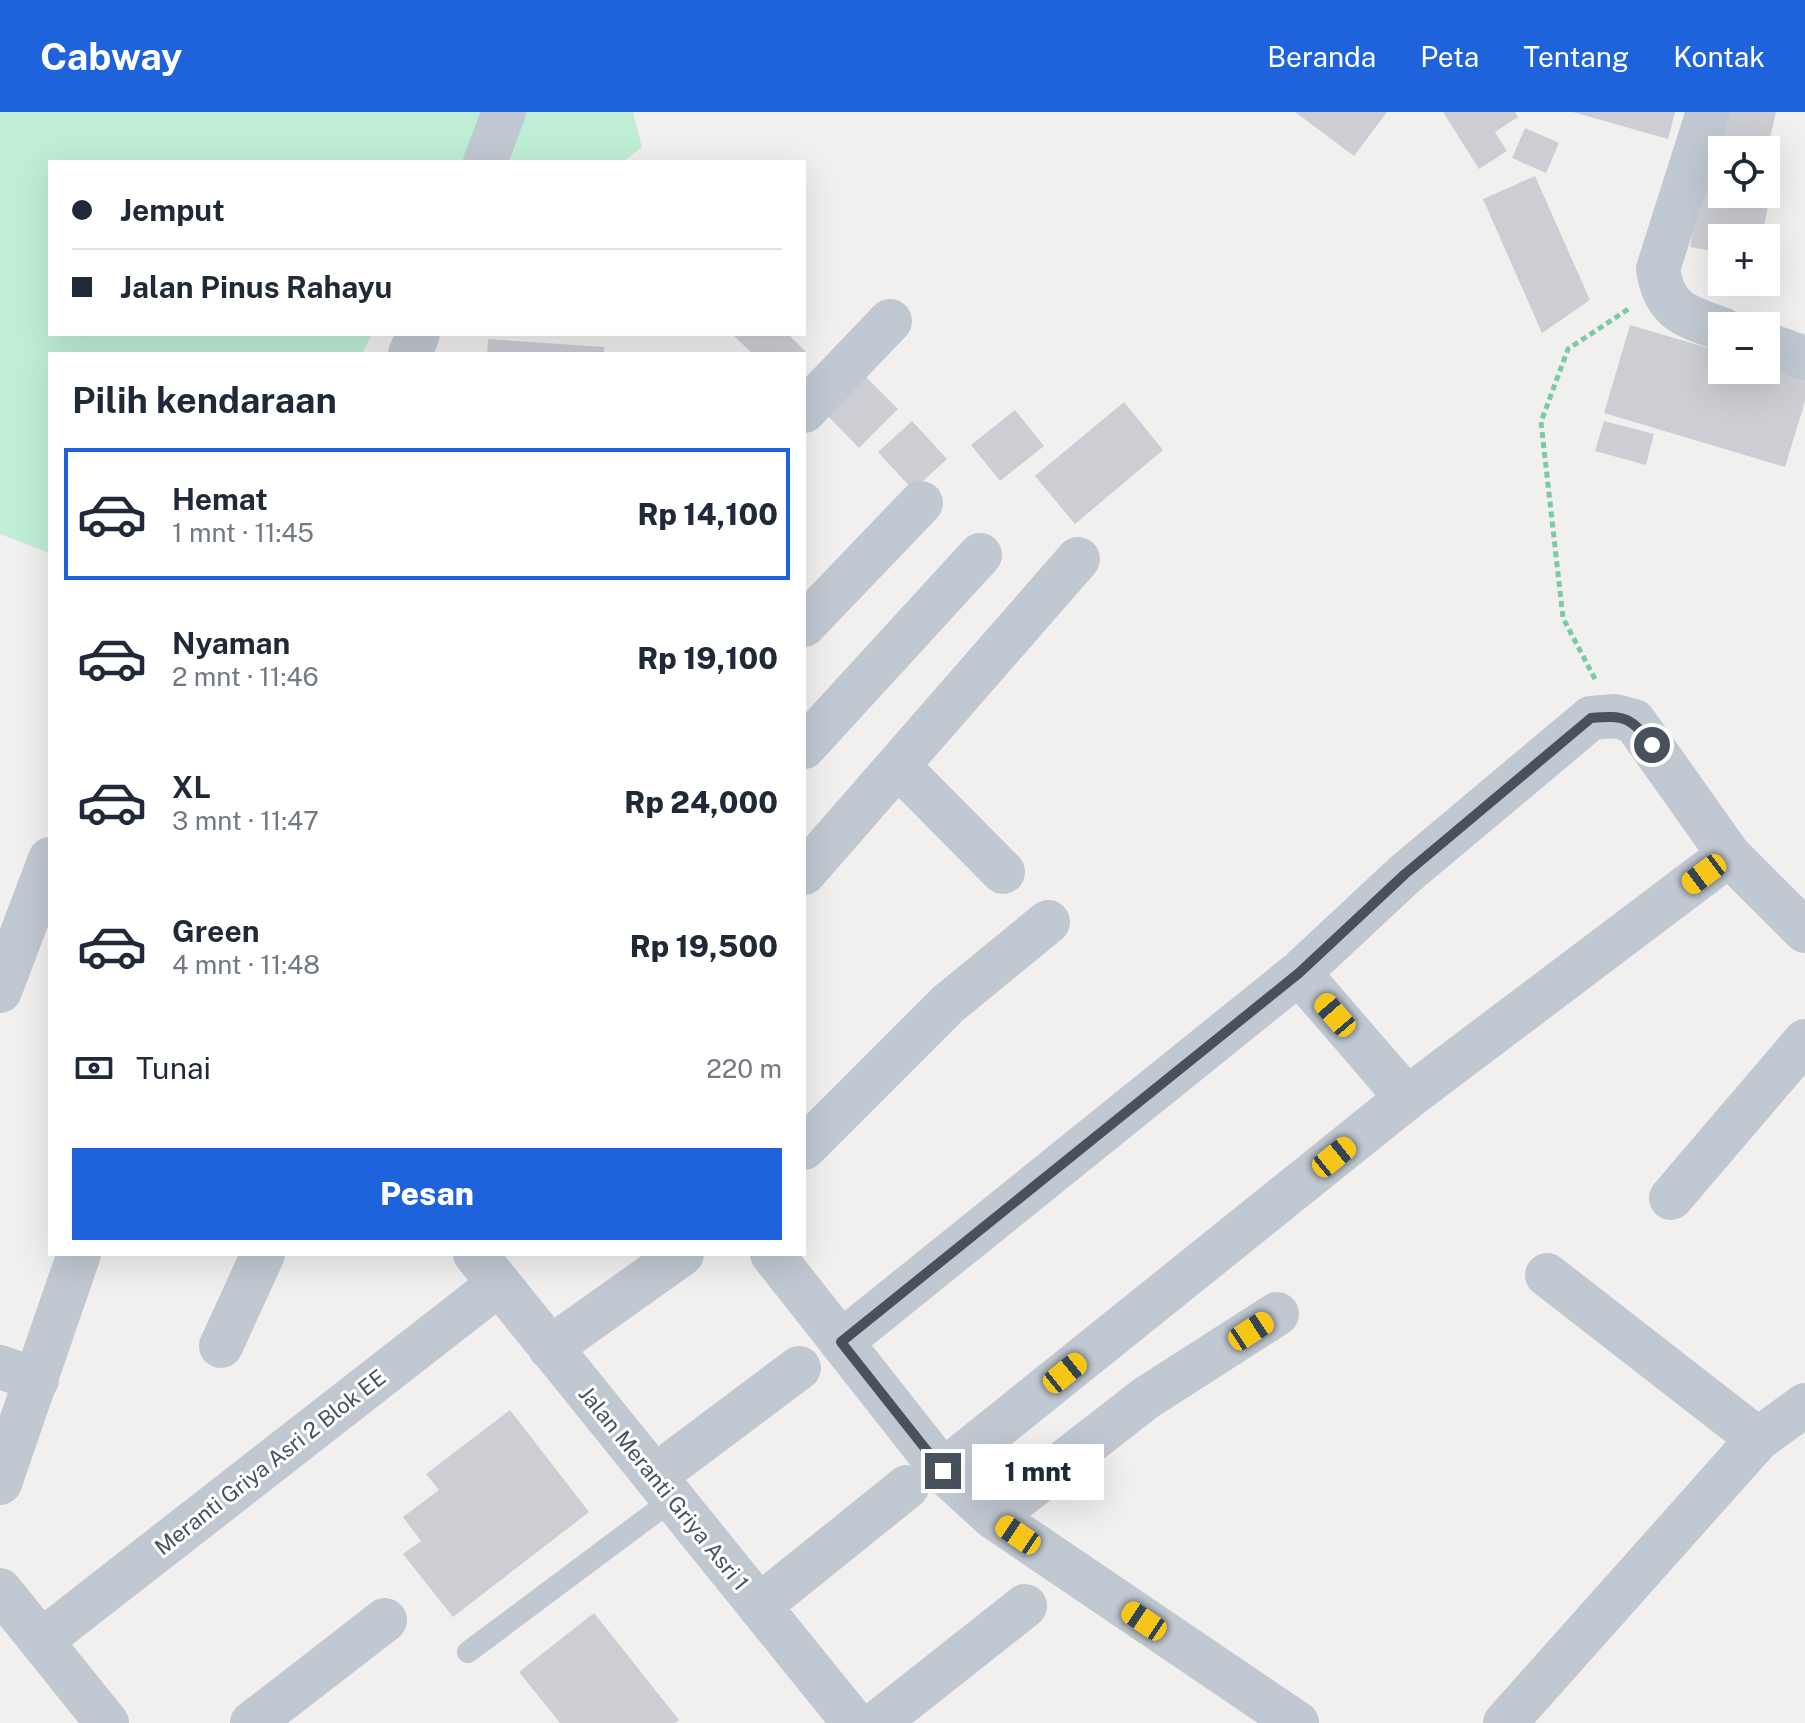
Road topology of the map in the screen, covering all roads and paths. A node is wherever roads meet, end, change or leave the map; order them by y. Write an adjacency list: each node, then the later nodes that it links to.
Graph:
1 (504, 112): 3 (street)
2 (1708, 112): 4 (street)
3 (486, 160)
4 (1661, 288): 6 (street); 14 (path)
5 (890, 321): 9 (street)
6 (1708, 323)
7 (1780, 349): 8 (street)
8 (1805, 358)
9 (806, 409)
10 (921, 503): 13 (street)
11 (980, 555): 15 (street)
12 (1078, 559): 16 (street)
13 (806, 623)
14 (1615, 716): 17 (street); 24 (street)
15 (806, 745)
16 (898, 766): 19 (street); 20 (street)
17 (1729, 855): 22 (street); 27 (street)
18 (48, 870): 23 (street)
19 (806, 871)
20 (1003, 872)
21 (1048, 922): 28 (street)
22 (1805, 931)
23 (36, 939): 25 (street)
24 (1299, 973): 27 (street); 37 (street)
25 (0, 991)
26 (1805, 1041): 29 (street)
27 (1407, 1098): 44 (street)
28 (806, 1146)
29 (1671, 1198)
30 (78, 1256): 41 (street)
31 (262, 1256): 38 (street)
32 (679, 1256): 39 (street)
33 (774, 1256): 37 (street)
34 (487, 1269): 39 (street, Jalan Meranti Griya Asri 1); 52 (street, Meranti Griya Asri 2 Blok EE)
35 (1547, 1275): 43 (street)
36 (1277, 1314): 47 (street)
37 (841, 1342): 44 (street)
38 (221, 1346)
39 (550, 1348): 46 (street, Jalan Meranti Griya Asri 1)
40 (799, 1368): 46 (street)
41 (18, 1374): 45 (street)
42 (1805, 1405): 43 (street)
43 (1758, 1439): 59 (street)
44 (925, 1479): 47 (street); 49 (street)
45 (0, 1483)
46 (664, 1488): 49 (street, Jalan Meranti Griya Asri 1); 53 (lane)
47 (993, 1517): 58 (street)
48 (0, 1590): 52 (street)
49 (759, 1606): 56 (street, Jalan Meranti Griya Asri 1)
50 (1025, 1606): 57 (street)
51 (385, 1620): 55 (street)
52 (41, 1641): 54 (street)
53 (468, 1652)
54 (107, 1723)
55 (252, 1723)
56 (854, 1723)
57 (877, 1723)
58 (1297, 1723)
59 (1505, 1723)

